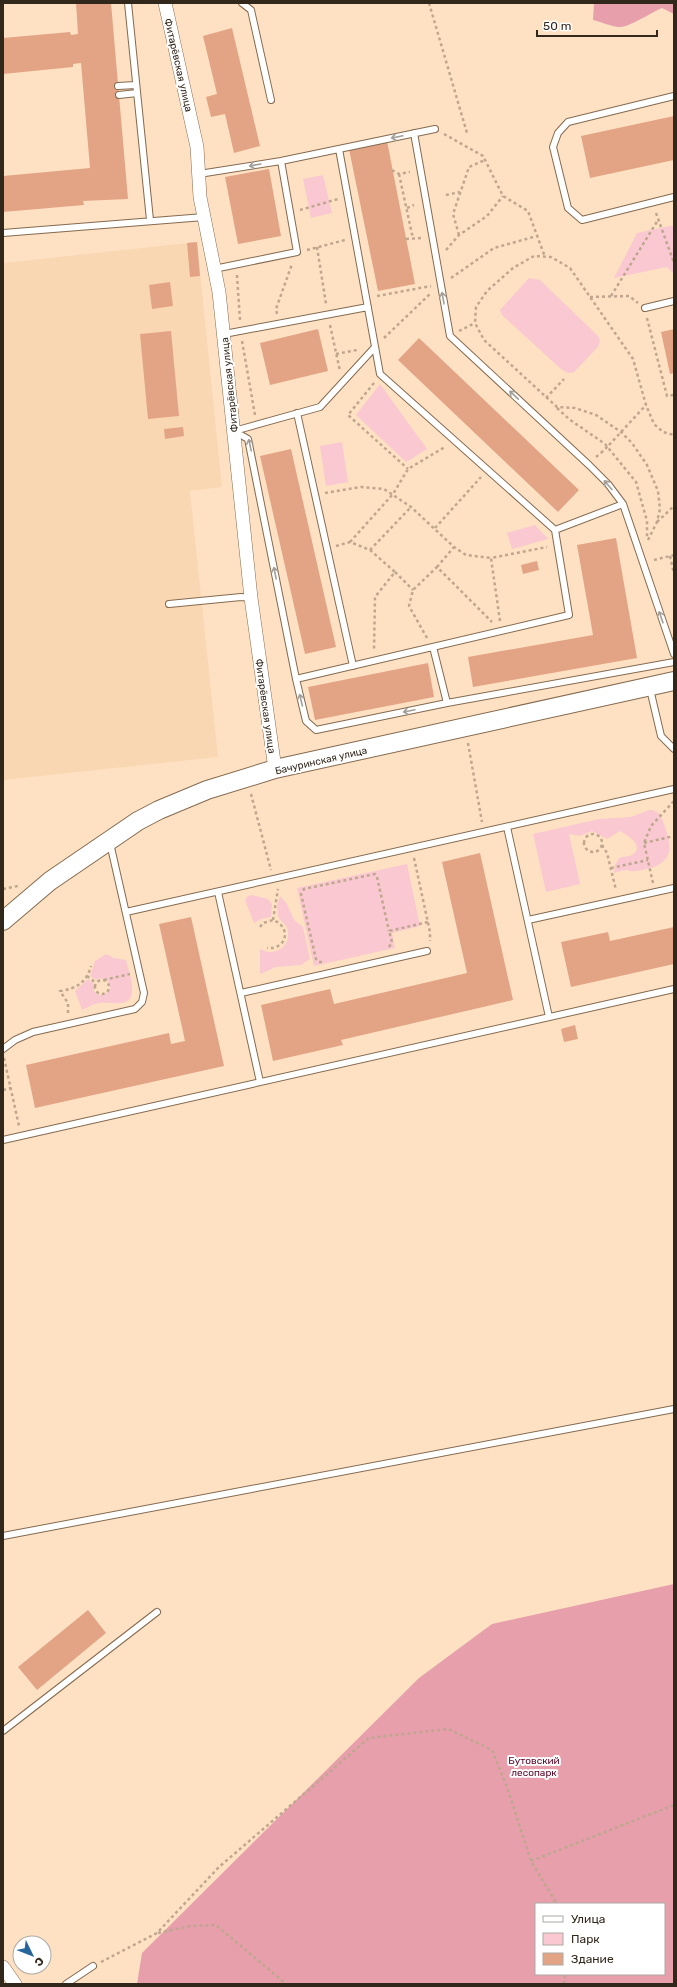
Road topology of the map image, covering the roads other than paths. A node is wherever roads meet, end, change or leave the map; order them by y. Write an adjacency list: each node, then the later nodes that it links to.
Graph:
1 (128, 3): 4 (lane)
2 (165, 3): 14 (street, Фитарёвская улица)
3 (242, 3): 9 (lane)
4 (136, 85): 5 (lane); 6 (lane)
5 (118, 86)
6 (137, 93): 7 (lane); 17 (lane)
7 (118, 95)
8 (674, 96): 15 (lane)
9 (271, 100)
10 (435, 129): 11 (lane)
11 (414, 133): 12 (lane, one-way to 12); 27 (lane, one-way to 11)
12 (339, 149): 13 (lane); 21 (lane)
13 (281, 161): 14 (lane, one-way to 14); 19 (lane)
14 (199, 174): 16 (street, Фитарёвская улица)
15 (674, 197)
16 (204, 217): 17 (lane); 19 (street, Фитарёвская улица)
17 (150, 220): 18 (lane)
18 (3, 233)
19 (214, 269): 23 (street, Фитарёвская улица)
20 (674, 301): 22 (lane)
21 (368, 307): 23 (lane); 24 (lane)
22 (645, 308)
23 (224, 334): 26 (street, Фитарёвская улица)
24 (375, 347): 25 (lane); 28 (lane)
25 (297, 413): 26 (lane); 34 (lane)
26 (234, 431): 29 (street, Фитарёвская улица); 35 (lane, one-way to 26)
27 (623, 504): 28 (lane); 32 (lane, one-way to 27)
28 (555, 530): 31 (lane)
29 (251, 598): 30 (lane); 40 (street, Фитарёвская улица)
30 (169, 604)
31 (433, 647): 34 (lane); 38 (lane)
32 (674, 654)
33 (674, 662): 38 (lane)
34 (353, 666): 35 (lane)
35 (296, 679): 38 (lane, one-way to 35)
36 (674, 681): 37 (street, Бачуринская улица)
37 (650, 687): 39 (lane); 40 (street, Бачуринская улица)
38 (447, 703)
39 (674, 749)
40 (275, 770): 43 (street, Бачуринская улица)
41 (674, 789): 42 (lane)
42 (507, 826): 45 (lane); 47 (lane)
43 (110, 840): 46 (lane); 48 (street, Бачуринская улица)
44 (674, 888): 47 (lane)
45 (218, 892): 46 (lane); 51 (lane)
46 (126, 912): 53 (lane)
47 (528, 920): 52 (lane)
48 (3, 921)
49 (427, 951): 51 (lane)
50 (674, 989): 52 (lane)
51 (241, 993): 54 (lane)
52 (549, 1017): 54 (lane)
53 (3, 1049)
54 (260, 1082): 55 (lane)
55 (3, 1140)
56 (674, 1409): 57 (lane)
57 (3, 1536)
58 (157, 1612): 59 (lane)
59 (3, 1731)
60 (93, 1966): 63 (lane)
61 (3, 1967): 62 (street)
62 (15, 1984)
63 (66, 1984)

